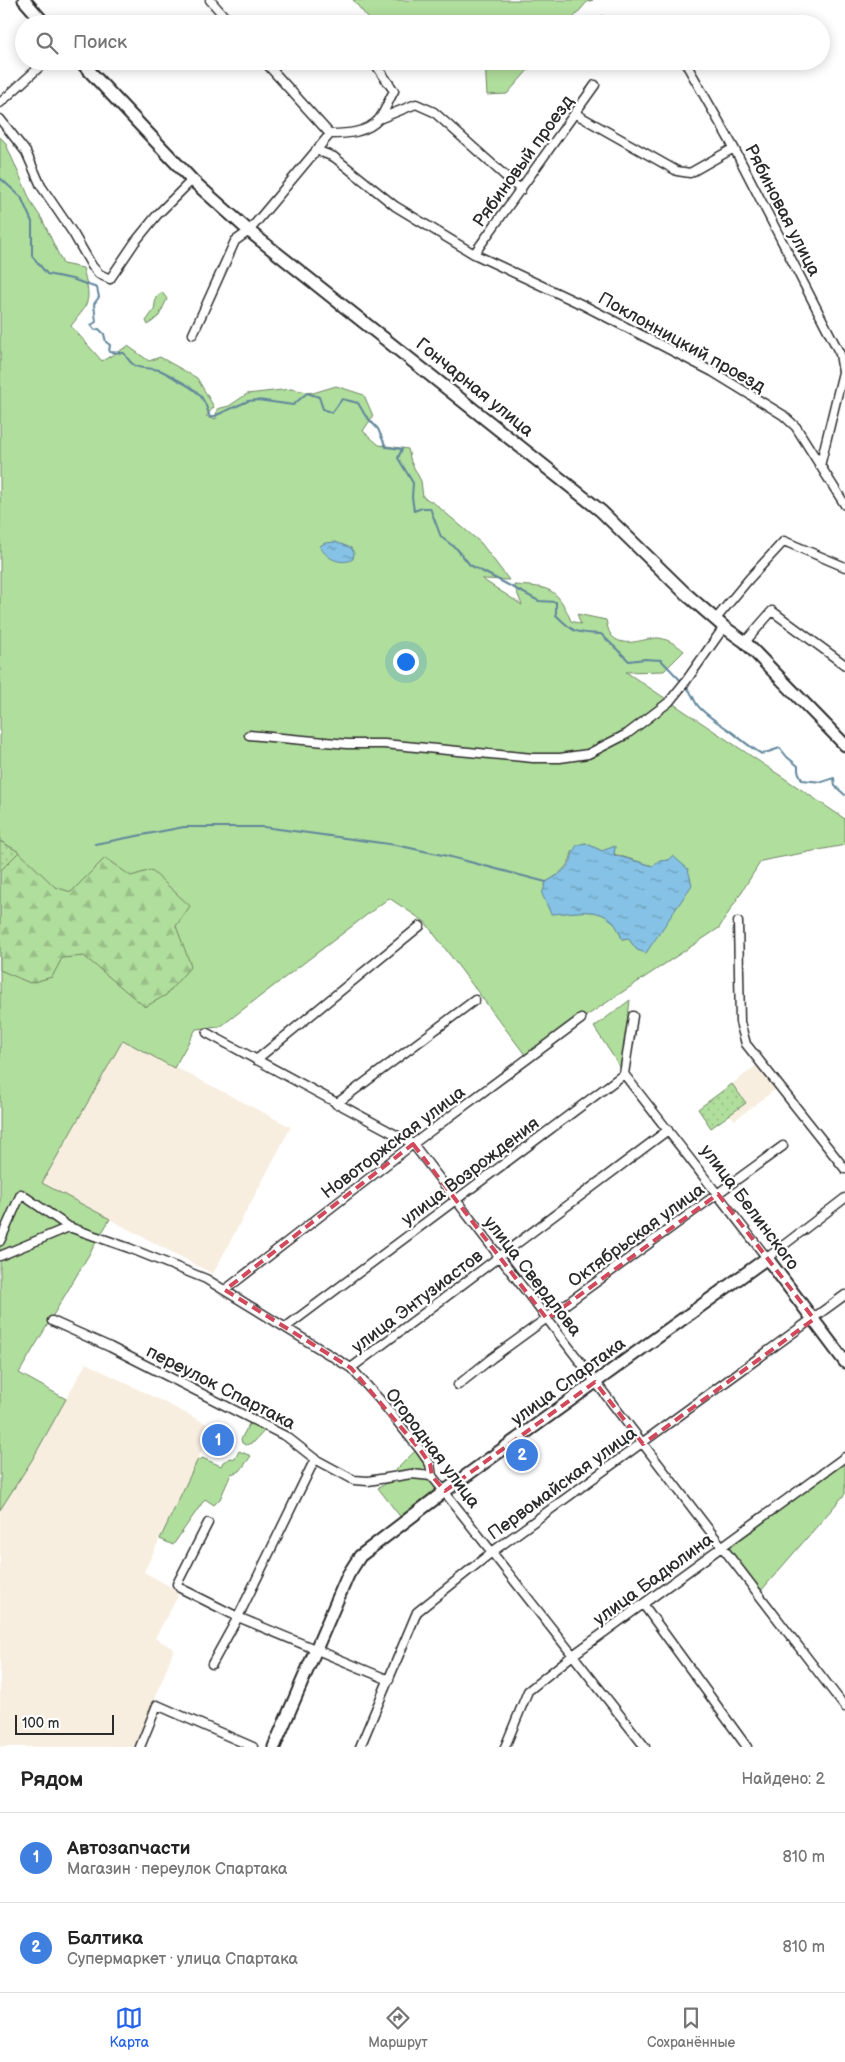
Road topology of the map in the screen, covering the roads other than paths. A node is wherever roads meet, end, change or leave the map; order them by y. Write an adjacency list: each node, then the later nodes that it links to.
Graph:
1 (24, 0): 3 (street)
2 (210, 0): 4 (street)
3 (37, 15)
4 (223, 15)
5 (36, 70): 11 (street)
6 (88, 70): 18 (street, Гончарная улица)
7 (272, 70): 15 (street)
8 (379, 70): 14 (street)
9 (688, 70): 16 (street, Рябиновая улица)
10 (595, 85): 12 (street, Рябиновый проезд)
11 (0, 103)
12 (576, 114): 16 (street); 19 (street, Рябиновый проезд)
13 (0, 119): 18 (street)
14 (379, 119): 15 (street); 19 (street)
15 (330, 134): 17 (street)
16 (734, 148): 23 (street, Рябиновая улица)
17 (316, 150): 20 (street); 21 (street, Поклонницкий проезд)
18 (192, 180): 20 (street, Гончарная улица)
19 (521, 190): 21 (street, Рябиновый проезд)
20 (249, 230): 22 (street); 26 (street, Гончарная улица)
21 (471, 251): 23 (street, Поклонницкий проезд)
22 (193, 334)
23 (820, 466): 24 (street, Поклонницкий проезд)
24 (845, 506)
25 (845, 567): 26 (street)
26 (720, 623): 27 (street, Гончарная улица); 29 (street)
27 (746, 642): 28 (street); 30 (street, Гончарная улица)
28 (845, 665)
29 (249, 735)
30 (845, 744)
31 (738, 922): 43 (street)
32 (420, 926): 37 (street)
33 (475, 1000): 39 (street)
34 (633, 1016): 38 (street)
35 (581, 1019): 41 (street, Новоторжская улица)
36 (207, 1033): 37 (street, улица Свердлова)
37 (256, 1060): 39 (street, улица Свердлова)
38 (624, 1074): 40 (street, улица Белинского); 46 (street, улица Возрождения)
39 (336, 1104): 41 (street, улица Свердлова)
40 (668, 1130): 44 (street, улица Белинского); 50 (street, улица Энтузиастов)
41 (413, 1144): 46 (street, улица Свердлова); 52 (street, Новоторжская улица)
42 (783, 1146): 44 (street, Октябрьская улица)
43 (845, 1169)
44 (718, 1194): 51 (street, улица Белинского); 54 (street, Октябрьская улица)
45 (845, 1198): 51 (street, улица Спартака)
46 (456, 1201): 50 (street, улица Свердлова); 57 (street, улица Возрождения)
47 (69, 1227): 48 (street, Огородная улица); 49 (street); 52 (street, Огородная улица)
48 (1, 1235)
49 (0, 1256)
50 (500, 1257): 54 (street, улица Свердлова); 59 (street, улица Энтузиастов)
51 (767, 1258): 55 (street, улица Белинского); 60 (street, улица Спартака)
52 (225, 1290): 57 (street, Огородная улица)
53 (845, 1295): 55 (street, Первомайская улица)
54 (547, 1319): 60 (street, улица Свердлова); 61 (street, Октябрьская улица)
55 (814, 1319): 58 (street, улица Белинского); 62 (street, Первомайская улица)
56 (52, 1321): 64 (street, переулок Спартака)
57 (286, 1327): 59 (street, Огородная улица)
58 (845, 1362)
59 (351, 1368): 65 (street, Огородная улица)
60 (596, 1382): 62 (street, улица Свердлова); 66 (street, улица Спартака)
61 (458, 1385)
62 (643, 1444): 68 (street, улица Свердлова); 69 (street, Первомайская улица)
63 (845, 1458): 68 (street, улица Бадюлина)
64 (315, 1459): 65 (street, переулок Спартака); 71 (street)
65 (432, 1476): 66 (street, Огородная улица)
66 (445, 1491): 69 (street, Огородная улица); 72 (street, улица Спартака)
67 (208, 1524): 71 (street)
68 (722, 1548): 70 (street, улица Бадюлина); 76 (street, улица Свердлова)
69 (492, 1552): 73 (street, Огородная улица); 75 (street, Первомайская улица)
70 (643, 1604): 73 (street, улица Бадюлина); 83 (street)
71 (238, 1617): 72 (street); 74 (street)
72 (315, 1650): 75 (street); 79 (street, улица Спартака)
73 (573, 1655): 81 (street, улица Бадюлина); 82 (street, Огородная улица)
74 (212, 1664)
75 (389, 1680): 80 (street, Первомайская улица)
76 (845, 1707)
77 (140, 1747): 78 (street)
78 (253, 1747)
79 (274, 1747)
80 (360, 1747)
81 (504, 1747)
82 (645, 1747)
83 (747, 1747)

